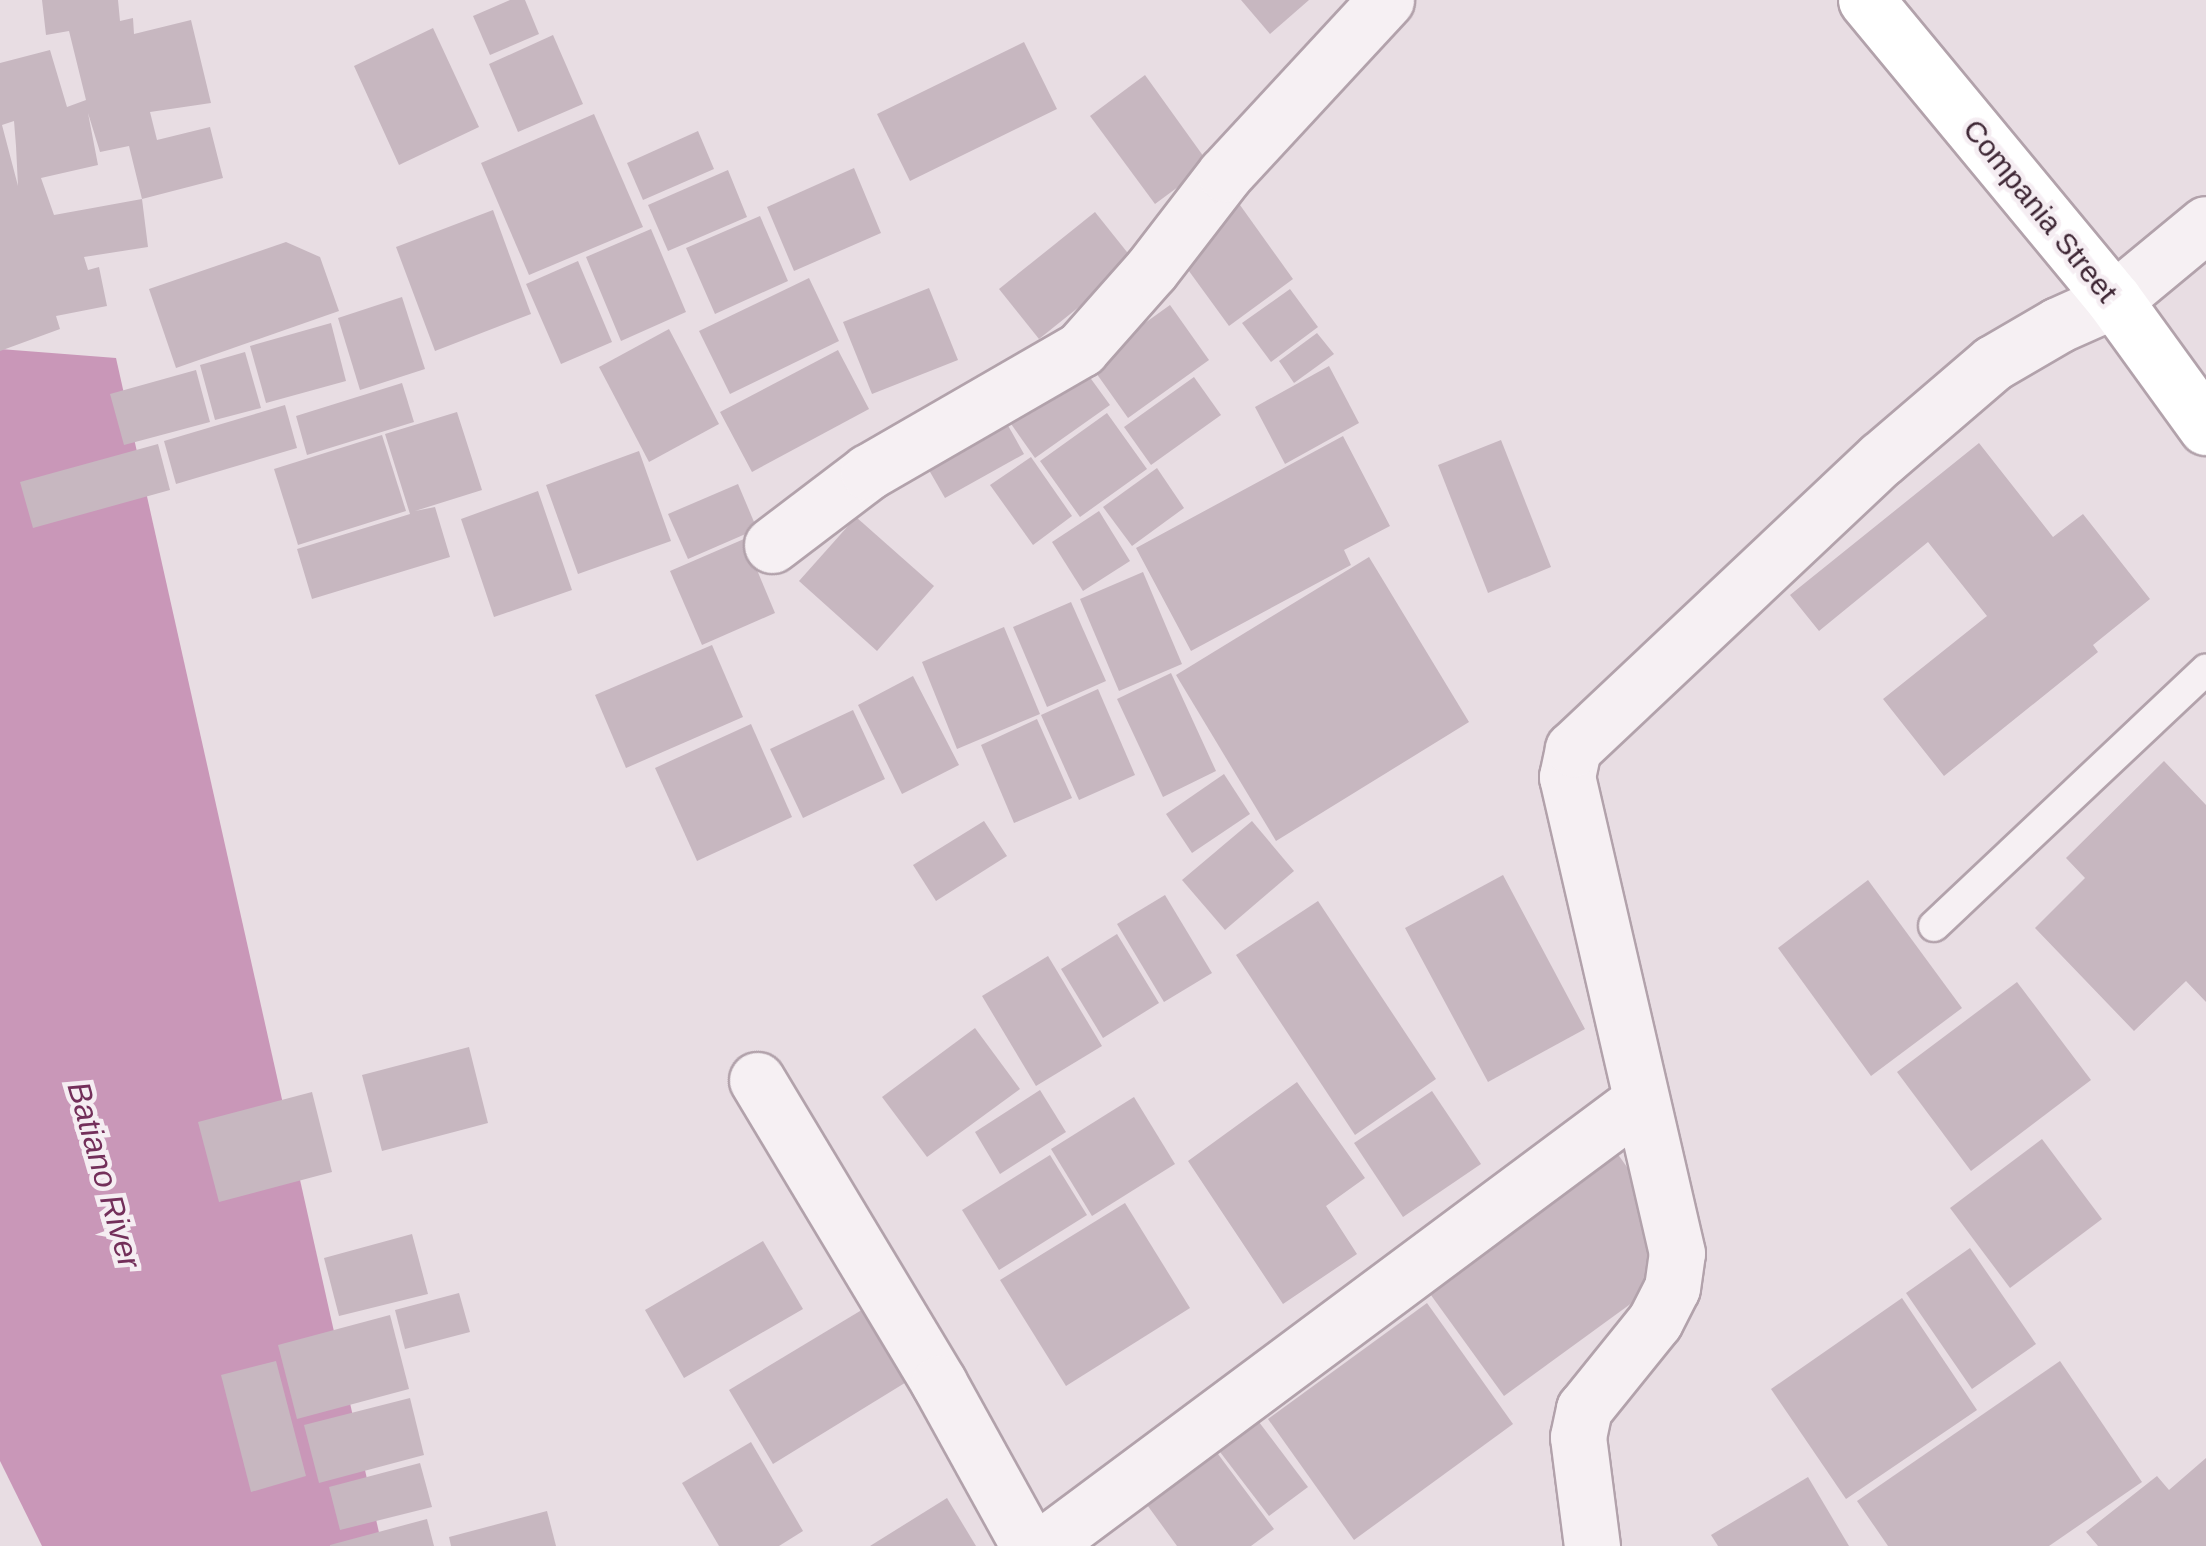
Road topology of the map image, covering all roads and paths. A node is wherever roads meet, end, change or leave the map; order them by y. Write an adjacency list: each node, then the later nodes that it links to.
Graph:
1 (1386, 0): 6 (street)
2 (1866, 0): 4 (street, Compania Street)
3 (2206, 224): 4 (street)
4 (2114, 300): 5 (street, Compania Street); 10 (street)
5 (2206, 427)
6 (772, 545)
7 (2206, 670): 8 (lane)
8 (1934, 926)
9 (758, 1080): 11 (street)
10 (1639, 1102): 12 (street); 13 (street)
11 (1029, 1546)
12 (1043, 1546)
13 (1592, 1546)

